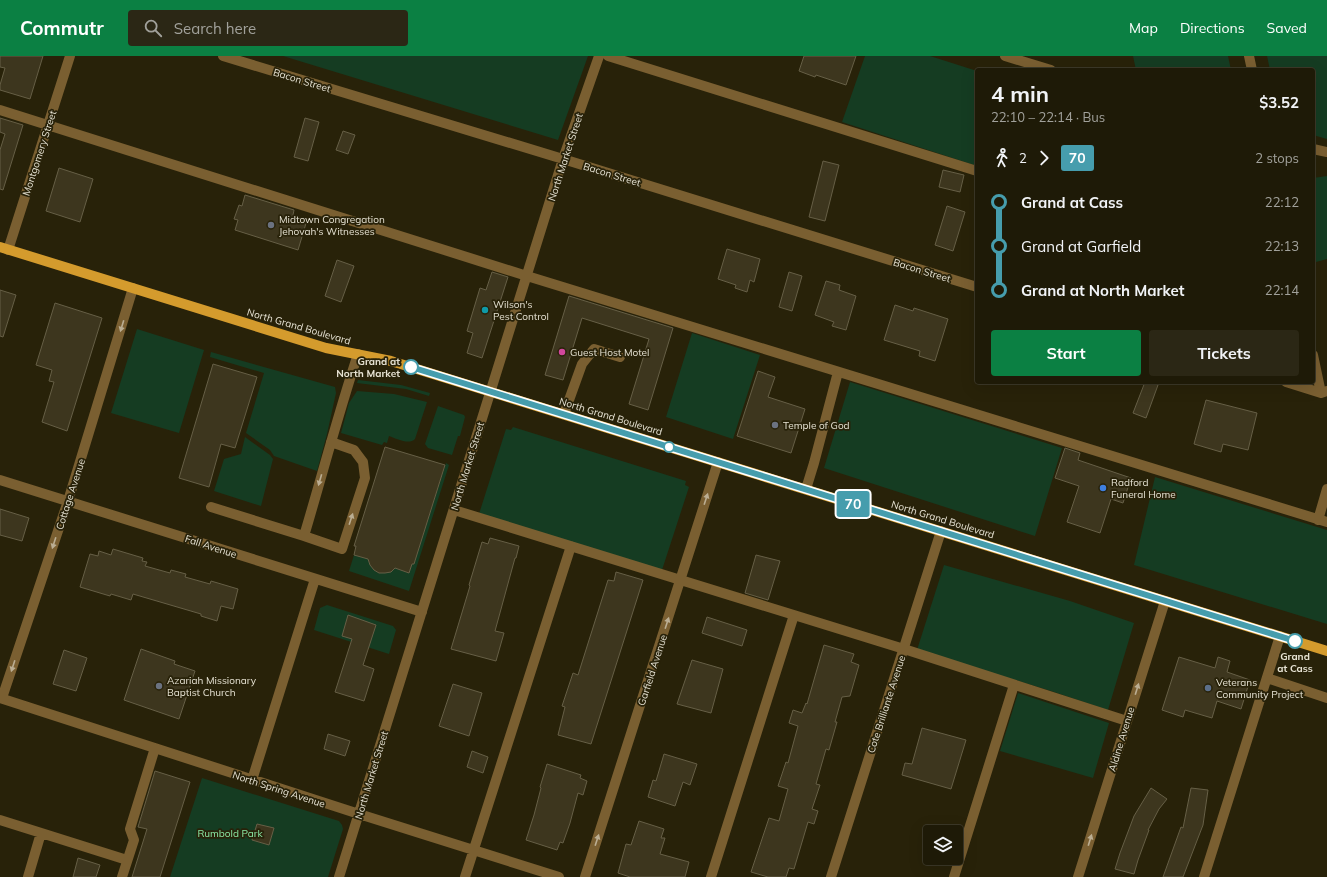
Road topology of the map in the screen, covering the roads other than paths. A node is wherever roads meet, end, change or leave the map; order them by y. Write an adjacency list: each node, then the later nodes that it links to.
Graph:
1 (70, 56): 10 (street, Montgomery Street)
2 (223, 56): 13 (street, Bacon Street)
3 (599, 56): 13 (street, North Market Street)
4 (608, 56): 14 (street)
5 (1005, 56): 7 (street)
6 (1249, 56): 8 (street)
7 (1044, 68)
8 (1252, 68)
9 (0, 110): 10 (street)
10 (48, 125): 15 (street, Montgomery Street); 16 (street)
11 (1315, 149): 12 (street)
12 (1327, 152)
13 (563, 159): 16 (street, North Market Street); 17 (street, Bacon Street)
14 (975, 170)
15 (4, 248): 18 (main road, North Grand Boulevard)
16 (527, 276): 22 (street); 24 (street, North Market Street)
17 (975, 286)
18 (133, 288): 19 (main road, North Grand Boulevard); 32 (street, Cottage Avenue, one-way to 32)
19 (358, 354): 24 (main road, North Grand Boulevard); 27 (street)
20 (620, 357): 26 (street)
21 (1315, 362): 25 (street)
22 (838, 372): 31 (street); 35 (street)
23 (1294, 384): 25 (street)
24 (490, 392): 26 (main road, North Grand Boulevard); 34 (street, North Market Street)
25 (1324, 392)
26 (564, 414): 28 (main road, North Grand Boulevard)
27 (331, 442): 37 (street, one-way to 37); 37 (street, one-way to 27)
28 (718, 462): 31 (main road, North Grand Boulevard); 40 (street, Garfield Avenue, one-way to 28)
29 (0, 480): 32 (street, Fall Avenue)
30 (1327, 489): 35 (street)
31 (806, 490): 36 (main road, North Grand Boulevard)
32 (68, 501): 39 (street, Fall Avenue); 49 (street, Cottage Avenue, one-way to 49)
33 (211, 507): 37 (street)
34 (454, 510): 38 (street); 42 (street, North Market Street)
35 (1322, 521)
36 (941, 531): 41 (main road, North Grand Boulevard); 45 (street, Cote Brilliante Avenue)
37 (304, 536)
38 (571, 546): 40 (street); 57 (street)
39 (315, 579): 42 (street, Fall Avenue); 53 (street)
40 (680, 580): 43 (street); 64 (street, Garfield Avenue, one-way to 40)
41 (1165, 601): 44 (main road, North Grand Boulevard); 51 (street, Aldine Avenue, one-way to 41)
42 (422, 612): 54 (street, North Market Street)
43 (794, 615): 45 (street); 65 (street)
44 (1280, 636): 46 (main road, North Grand Boulevard); 47 (street)
45 (904, 649): 48 (street); 66 (street, Cote Brilliante Avenue)
46 (1327, 651)
47 (1267, 678): 50 (street); 69 (street)
48 (1014, 685): 51 (street); 67 (street)
49 (1, 698): 52 (street, North Spring Avenue)
50 (1327, 698)
51 (1127, 721): 68 (street, Aldine Avenue, one-way to 51)
52 (155, 748): 53 (street, North Spring Avenue); 58 (street)
53 (252, 780): 54 (street, North Spring Avenue)
54 (359, 814): 57 (street, North Spring Avenue); 61 (street, North Market Street)
55 (0, 820): 56 (street)
56 (41, 833): 58 (street); 59 (street)
57 (474, 850): 62 (street); 63 (street, North Spring Avenue)
58 (127, 860): 60 (street)
59 (28, 877)
60 (122, 877)
61 (339, 877)
62 (465, 877)
63 (559, 877)
64 (586, 877)
65 (711, 877)
66 (831, 877)
67 (954, 877)
68 (1078, 877)
69 (1204, 877)

